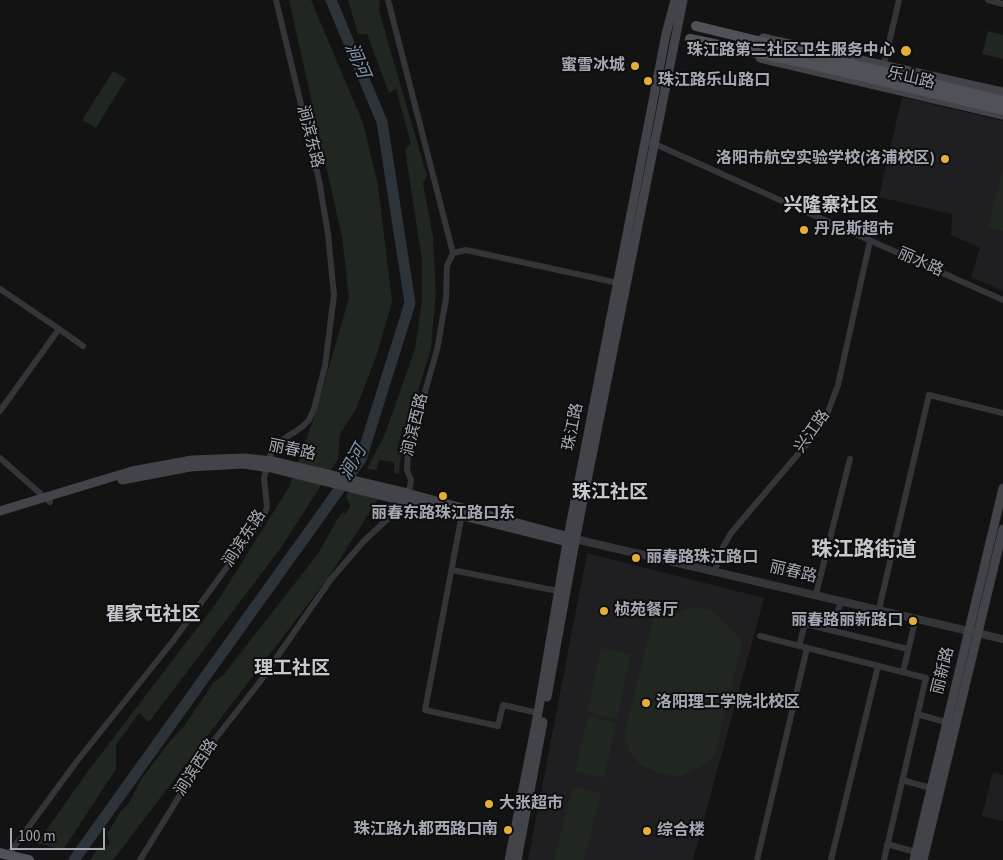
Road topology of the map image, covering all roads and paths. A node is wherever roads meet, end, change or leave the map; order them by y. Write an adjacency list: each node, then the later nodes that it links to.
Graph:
1 (276, 0): 30 (street, 涧滨东路)
2 (388, 0): 20 (street, 涧滨西路)
3 (675, 0): 8 (main road, 珠江路)
4 (683, 0): 8 (main road, 珠江路)
5 (899, 0): 13 (street)
6 (988, 0): 7 (street)
7 (1003, 4)
8 (673, 25): 9 (main road, 乐山路); 10 (main road, 珠江路)
9 (696, 26): 12 (main road); 13 (main road, 乐山路)
10 (671, 36): 11 (main road, 乐山路); 18 (main road, 珠江路)
11 (690, 39): 12 (main road); 17 (main road, 乐山路)
12 (798, 57): 15 (main road); 16 (main road)
13 (884, 64): 14 (main road, 乐山路)
14 (1003, 92)
15 (1003, 101)
16 (1003, 110)
17 (1003, 115)
18 (650, 142): 19 (street, 丽水路); 21 (main road, 珠江路); 38 (main road, 珠江路)
19 (870, 241): 23 (street, 丽水路); 40 (street, 兴江路)
20 (453, 253): 21 (street); 32 (street, 涧滨西路)
21 (618, 283): 38 (main road, 珠江路)
22 (0, 288): 24 (street)
23 (1003, 300)
24 (59, 329): 25 (street); 26 (street)
25 (83, 346)
26 (0, 411)
27 (1003, 413): 44 (street)
28 (0, 458): 33 (street)
29 (850, 459): 42 (street)
30 (269, 464): 32 (main road, 丽春路); 33 (main road, 丽春路); 61 (street, 涧滨东路)
31 (1003, 488): 47 (main road, 丽新路)
32 (408, 497): 35 (main road, 丽春路); 38 (main road, 丽春路); 64 (street, 涧滨西路)
33 (47, 500): 34 (main road, 丽春路); 36 (main road, 丽春路)
34 (0, 511)
35 (462, 514): 38 (main road, 丽春路); 39 (street)
36 (0, 517)
37 (1003, 529): 47 (main road, 丽新路)
38 (570, 539): 40 (street, 丽春路); 41 (main road, 珠江路); 66 (main road, 珠江路)
39 (452, 570): 41 (street); 55 (street)
40 (715, 570): 42 (street, 丽春路)
41 (558, 591): 55 (main road, 珠江路)
42 (816, 594): 43 (street, 丽春路)
43 (841, 600): 44 (street, 丽春路); 46 (street)
44 (879, 609): 47 (street, 丽春路)
45 (914, 626): 52 (street)
46 (833, 631): 50 (street); 52 (street)
47 (974, 632): 49 (street, 丽春路); 57 (main road, 丽新路)
48 (760, 636): 50 (street)
49 (1003, 639)
50 (800, 646): 51 (street)
51 (807, 648): 53 (street); 67 (street)
52 (908, 649): 54 (street)
53 (878, 666): 54 (street); 68 (street)
54 (902, 672): 56 (street)
55 (538, 713): 65 (main road, 珠江路)
56 (917, 714): 57 (street); 58 (street)
57 (952, 724): 59 (main road, 丽新路)
58 (902, 780): 59 (street); 60 (street)
59 (936, 789): 62 (main road, 丽新路)
60 (888, 844): 62 (street); 69 (street)
61 (4, 854): 63 (main road)
62 (919, 857)
63 (27, 859)
64 (140, 860)
65 (509, 860)
66 (517, 860)
67 (757, 860)
68 (831, 860)
69 (884, 860)

